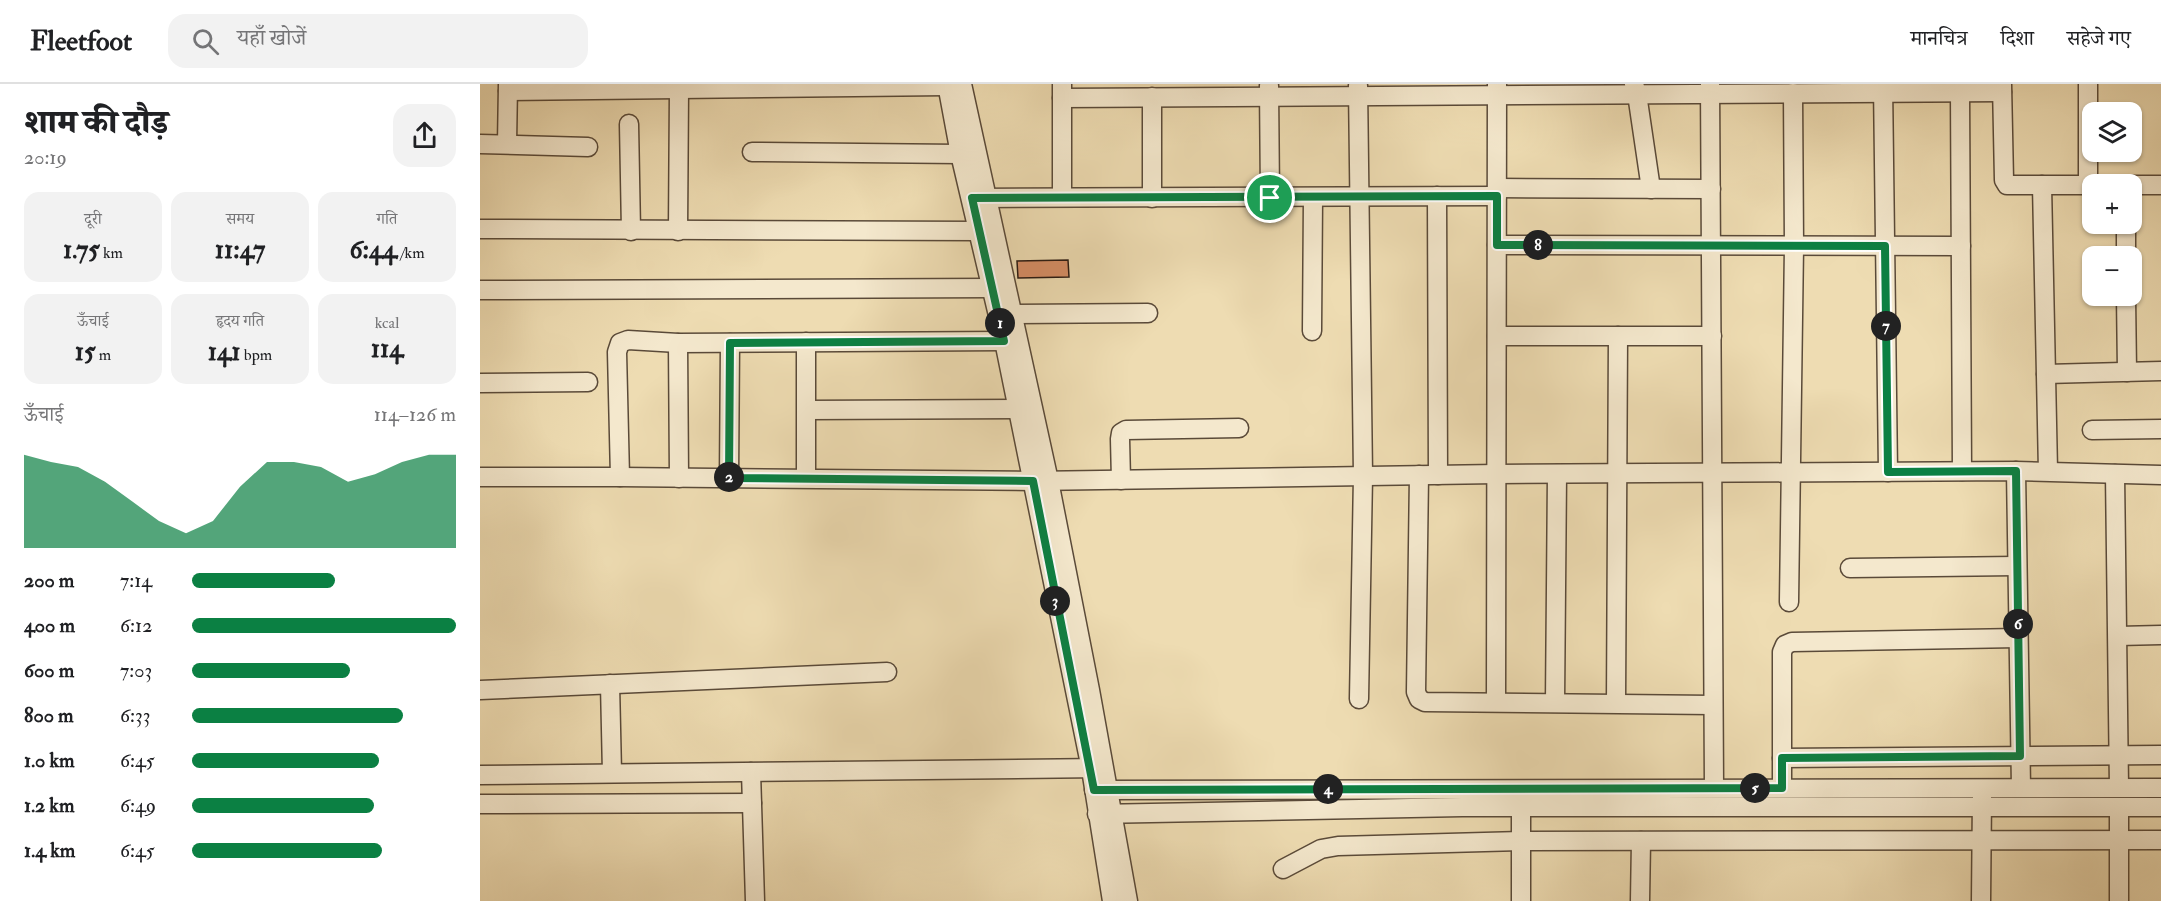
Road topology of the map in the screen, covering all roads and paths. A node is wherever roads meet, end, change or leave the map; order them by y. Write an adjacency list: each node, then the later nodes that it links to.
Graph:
1 (2088, 84): 24 (street)
2 (952, 85): 8 (street); 23 (street); 35 (street)
3 (590, 86): 4 (street); 5 (street)
4 (508, 87): 20 (street)
5 (649, 87): 8 (street)
6 (1883, 88): 15 (street); 16 (street); 46 (street)
7 (2002, 88): 15 (street); 25 (street)
8 (679, 89): 41 (street)
9 (1497, 89): 10 (street); 13 (street); 31 (street)
10 (1635, 89): 11 (street); 29 (street)
11 (1710, 89): 16 (street); 30 (street)
12 (1269, 90): 13 (street); 17 (street); 37 (street)
13 (1358, 90): 34 (street)
14 (1062, 91): 17 (street); 33 (street)
15 (1960, 92): 47 (street)
16 (1793, 93): 45 (street)
17 (1152, 97): 36 (street)
18 (629, 124): 40 (street)
19 (480, 144): 20 (street)
20 (507, 144): 21 (street)
21 (588, 147)
22 (752, 152): 23 (street)
23 (960, 154): 35 (street)
24 (2090, 174)
25 (2042, 185): 26 (street); 63 (street)
26 (2082, 185)
27 (2142, 185): 28 (street)
28 (2161, 185)
29 (1650, 189): 30 (street); 31 (street)
30 (1711, 189): 44 (street)
31 (1497, 192): 32 (street); 43 (street)
32 (1437, 196): 34 (street); 82 (street)
33 (1062, 197): 35 (street); 36 (street)
34 (1359, 197): 38 (street); 84 (street)
35 (980, 198): 42 (street); 52 (street)
36 (1152, 198): 37 (street)
37 (1270, 198): 38 (street)
38 (1313, 198): 53 (street)
39 (480, 229): 40 (street)
40 (631, 231): 41 (street)
41 (678, 231): 42 (street)
42 (979, 231): 48 (street)
43 (1497, 245): 44 (street); 54 (street)
44 (1711, 246): 45 (street); 56 (street)
45 (1794, 246): 46 (street); 76 (street)
46 (1885, 246): 47 (street); 74 (street)
47 (1961, 246): 71 (street)
48 (992, 288): 49 (street); 57 (street)
49 (480, 290)
50 (2127, 306): 62 (street)
51 (1148, 313): 52 (street)
52 (1013, 314): 91 (street)
53 (1312, 331)
54 (1497, 336): 55 (street); 77 (street)
55 (1618, 336): 56 (street); 79 (street)
56 (1712, 336): 75 (street)
57 (1004, 341): 58 (street); 67 (street)
58 (806, 342): 60 (street); 66 (street)
59 (678, 343): 60 (street); 86 (street); 87 (street)
60 (730, 343): 88 (street)
61 (2161, 371): 62 (street)
62 (2127, 372): 63 (street)
63 (2046, 374): 73 (street)
64 (588, 382): 65 (street)
65 (480, 383)
66 (807, 410): 67 (street); 89 (street)
67 (1018, 410): 91 (street)
68 (1239, 428): 90 (street)
69 (2161, 429): 70 (street)
70 (2092, 430)
71 (1962, 471): 72 (street); 74 (street)
72 (2016, 471): 73 (street); 92 (street)
73 (2048, 471): 80 (street)
74 (1888, 472): 76 (street)
75 (1713, 473): 76 (street); 79 (street); 105 (street)
76 (1790, 473): 94 (street)
77 (1497, 474): 78 (street); 82 (street); 102 (street)
78 (1557, 474): 79 (street); 103 (street)
79 (1617, 474): 104 (street)
80 (2115, 474): 83 (street); 96 (street)
81 (1419, 475): 82 (street); 84 (street); 102 (street)
82 (1438, 475)
83 (2161, 475)
84 (1363, 476): 90 (street); 101 (street)
85 (480, 477): 86 (street)
86 (620, 477): 87 (street)
87 (679, 478): 88 (street)
88 (729, 478): 89 (street)
89 (806, 478): 91 (street)
90 (1121, 480): 91 (street)
91 (1041, 481): 110 (street)
92 (2016, 566): 93 (street); 97 (street)
93 (1850, 568)
94 (1789, 602)
95 (2161, 635): 96 (street)
96 (2118, 636): 106 (street)
97 (2019, 638): 108 (street); 109 (street)
98 (887, 672): 99 (street)
99 (610, 684): 100 (street); 112 (street)
100 (480, 690)
101 (1359, 699)
102 (1496, 701): 103 (street)
103 (1555, 702): 104 (street)
104 (1616, 703): 105 (street)
105 (1713, 705): 115 (street)
106 (2119, 755): 107 (street); 108 (street); 119 (street)
107 (2161, 755)
108 (2020, 756): 109 (street); 118 (street)
109 (1782, 758): 116 (street)
110 (1097, 769): 111 (street); 121 (street)
111 (751, 772): 112 (street); 122 (street)
112 (612, 773): 113 (street)
113 (480, 775)
114 (1521, 788): 115 (street); 121 (street); 124 (street)
115 (1713, 788): 116 (street)
116 (1782, 788): 117 (street)
117 (1982, 788): 118 (street); 125 (street)
118 (2021, 788): 119 (street)
119 (2119, 788): 120 (street)
120 (2161, 788)
121 (1101, 790): 128 (street)
122 (752, 803): 123 (street); 135 (street)
123 (480, 804)
124 (1521, 807): 125 (street); 128 (street); 131 (street)
125 (1982, 807): 126 (street); 133 (street)
126 (2119, 807): 127 (street); 129 (street)
127 (2161, 807)
128 (1104, 814): 136 (street); 137 (street)
129 (2119, 840): 130 (street); 133 (street); 141 (street)
130 (2161, 840)
131 (1521, 841): 132 (street); 134 (street); 138 (street)
132 (1641, 841): 133 (street); 139 (street)
133 (1981, 841): 140 (street)
134 (1283, 869)
135 (755, 901)
136 (1112, 901)
137 (1128, 901)
138 (1521, 901)
139 (1640, 901)
140 (1981, 901)
141 (2120, 901)

